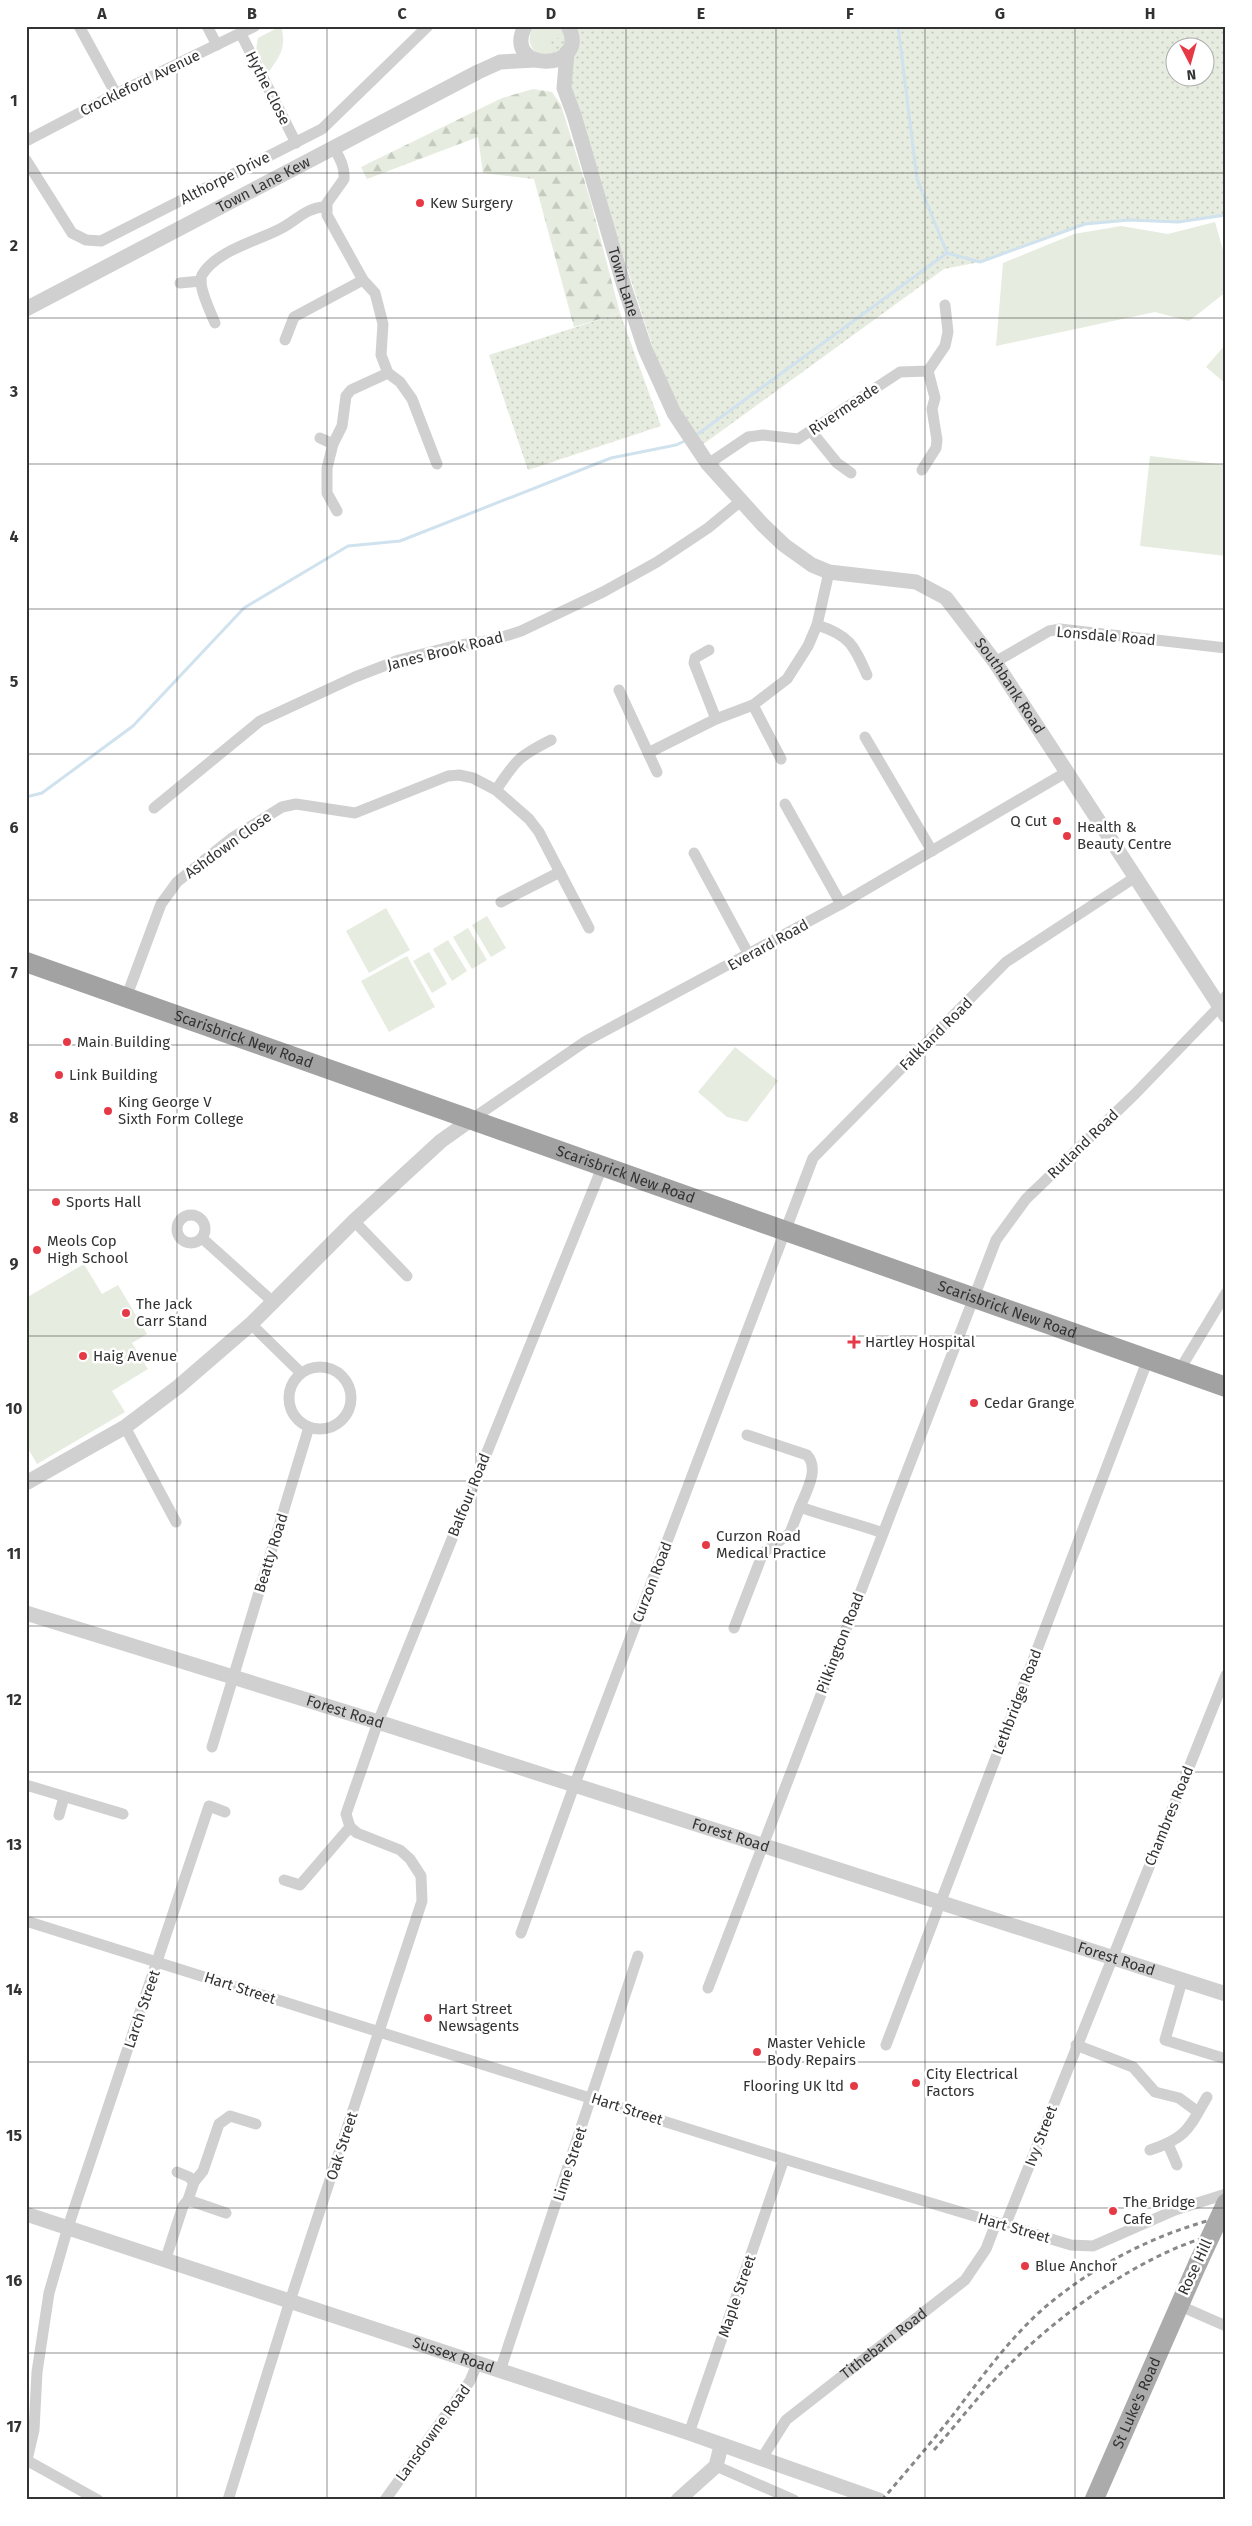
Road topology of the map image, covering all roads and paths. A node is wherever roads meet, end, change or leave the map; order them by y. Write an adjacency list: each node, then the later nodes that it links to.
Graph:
1 (79, 26): 14 (street)
2 (207, 26): 9 (street)
3 (255, 26): 8 (street, Crockleford Avenue)
4 (428, 26): 16 (street, Althorpe Drive)
5 (568, 26): 10 (street, Town Lane)
6 (584, 26): 10 (street)
7 (523, 29): 11 (street, Town Lane); 12 (street, Town Lane Kew)
8 (241, 34): 9 (street, Crockleford Avenue); 16 (street, Hythe Close)
9 (217, 45): 14 (street, Crockleford Avenue)
10 (569, 49): 11 (street, Town Lane Kew); 13 (street, Town Lane)
11 (536, 60): 12 (street, Town Lane Kew); 13 (street, Town Lane)
12 (500, 62): 17 (street, Town Lane Kew)
13 (564, 88): 33 (street, Town Lane)
14 (116, 94): 15 (street, Crockleford Avenue)
15 (26, 140)
16 (296, 143): 18 (street, Althorpe Drive)
17 (333, 146): 19 (street); 24 (street, Town Lane Kew)
18 (26, 160)
19 (326, 207): 20 (street); 21 (street)
20 (363, 280): 26 (street); 27 (street)
21 (201, 281): 22 (street); 25 (street)
22 (180, 283)
23 (945, 305): 28 (street)
24 (26, 309)
25 (215, 323)
26 (285, 340)
27 (388, 372): 31 (street); 32 (street)
28 (928, 372): 29 (street, Rivermeade); 34 (street)
29 (811, 431): 33 (street, Rivermeade); 35 (street)
30 (320, 438): 31 (street)
31 (333, 444): 37 (street)
32 (437, 464)
33 (708, 464): 36 (street, Southbank Road)
34 (922, 470)
35 (852, 473)
36 (742, 500): 38 (street, Southbank Road); 55 (street, Janes Brook Road)
37 (337, 511)
38 (829, 572): 39 (street); 42 (street, Southbank Road)
39 (818, 625): 43 (street); 45 (street)
40 (1226, 648): 42 (street, Lonsdale Road)
41 (709, 650): 46 (street)
42 (995, 662): 52 (street, Southbank Road)
43 (867, 675)
44 (619, 690): 49 (street)
45 (753, 705): 46 (street); 50 (street)
46 (716, 719): 49 (street)
47 (865, 737): 56 (street)
48 (551, 740): 53 (street)
49 (648, 752): 51 (street)
50 (781, 759)
51 (657, 772)
52 (1065, 773): 56 (street, Everard Road); 59 (street, Southbank Road)
53 (496, 790): 58 (street, Ashdown Close); 65 (street, Ashdown Close)
54 (785, 804): 61 (street)
55 (154, 808)
56 (932, 851): 61 (street, Everard Road)
57 (694, 853): 63 (street)
58 (560, 872): 60 (street); 62 (street, Ashdown Close)
59 (1134, 878): 66 (street, Southbank Road); 70 (street, Falkland Road)
60 (500, 902)
61 (842, 904): 63 (street, Everard Road)
62 (589, 928)
63 (749, 955): 67 (street, Everard Road)
64 (26, 962): 65 (highway, Scarisbrick New Road)
65 (126, 998): 67 (highway, Scarisbrick New Road)
66 (1224, 1006): 74 (street, Rutland Road)
67 (472, 1119): 68 (highway, Scarisbrick New Road); 69 (street)
68 (603, 1165): 70 (highway, Scarisbrick New Road); 92 (street, Balfour Road)
69 (354, 1221): 72 (street); 75 (street)
70 (784, 1231): 74 (highway, Scarisbrick New Road); 95 (street, Curzon Road)
71 (202, 1238): 75 (street)
72 (407, 1276)
73 (1226, 1293): 78 (street)
74 (974, 1299): 77 (highway, Scarisbrick New Road); 87 (street, Pilkington Road)
75 (272, 1301): 76 (street)
76 (251, 1324): 79 (street); 81 (street)
77 (1148, 1359): 78 (highway, Scarisbrick New Road); 103 (street, Lethbridge Road)
78 (1180, 1371): 80 (highway, Scarisbrick New Road)
79 (301, 1373): 82 (street); 82 (street)
80 (1226, 1387)
81 (125, 1427): 84 (street); 86 (street)
82 (309, 1427): 91 (street, Beatty Road)
83 (747, 1435): 85 (street)
84 (26, 1483)
85 (800, 1508): 87 (street); 89 (street)
86 (176, 1522)
87 (882, 1533): 101 (street, Pilkington Road)
88 (26, 1613): 91 (street, Forest Road)
89 (734, 1628)
90 (1226, 1675): 107 (street, Chambres Road)
91 (233, 1678): 92 (street, Forest Road); 93 (street)
92 (378, 1722): 95 (street, Forest Road); 100 (street, Balfour Road)
93 (212, 1747)
94 (26, 1785): 96 (street)
95 (574, 1786): 101 (street, Forest Road); 105 (street, Curzon Road)
96 (64, 1797): 98 (street); 99 (street)
97 (226, 1812): 108 (street, Larch Street)
98 (123, 1814)
99 (59, 1815)
100 (350, 1828): 102 (street); 112 (street, Oak Street)
101 (763, 1846): 103 (street, Forest Road); 110 (street, Pilkington Road)
102 (284, 1880)
103 (940, 1902): 107 (street, Forest Road); 113 (street, Lethbridge Road)
104 (26, 1921): 108 (street, Hart Street)
105 (521, 1934)
106 (638, 1956): 117 (street, Lime Street)
107 (1113, 1957): 109 (street, Forest Road); 114 (street, Chambres Road)
108 (158, 1962): 112 (street, Hart Street); 132 (street, Larch Street)
109 (1182, 1981): 111 (street, Forest Road); 115 (street)
110 (708, 1988)
111 (1226, 1994)
112 (380, 2033): 117 (street, Hart Street); 134 (street, Oak Street)
113 (886, 2045)
114 (1076, 2045): 118 (street); 131 (street, Ivy Street)
115 (1226, 2059)
116 (1207, 2097): 118 (street)
117 (591, 2098): 122 (street, Hart Street); 138 (street, Lime Street)
118 (1198, 2112): 120 (street)
119 (256, 2124): 125 (street)
120 (1168, 2144): 121 (street); 123 (street)
121 (1150, 2150)
122 (784, 2159): 131 (street, Hart Street); 139 (street, Maple Street)
123 (1177, 2165)
124 (177, 2172): 125 (street)
125 (194, 2182): 127 (street)
126 (1226, 2194): 131 (street, Hart Street)
127 (188, 2200): 129 (street); 133 (street)
128 (1226, 2203): 135 (main road, Rose Hill, bridge)
129 (226, 2213)
130 (26, 2214): 132 (street, Sussex Road)
131 (1001, 2225): 141 (street, Tithebarn Road)
132 (68, 2228): 133 (street, Sussex Road); 142 (street, Larch Street)
133 (165, 2261): 134 (street, Sussex Road)
134 (290, 2301): 137 (street, Sussex Road); 145 (street, Oak Street)
135 (1178, 2305): 136 (street); 150 (main road, St Luke's Road)
136 (1226, 2326)
137 (477, 2364): 138 (street, Sussex Road); 146 (street, Lansdowne Road)
138 (500, 2372): 139 (street, Sussex Road)
139 (689, 2433): 140 (street, Sussex Road)
140 (721, 2446): 141 (street, Sussex Road); 143 (street)
141 (762, 2458): 149 (street, Sussex Road)
142 (27, 2463): 144 (street)
143 (716, 2466): 147 (street); 148 (street)
144 (98, 2500)
145 (228, 2500)
146 (385, 2500)
147 (678, 2500)
148 (794, 2500)
149 (879, 2500)
150 (1094, 2500)

